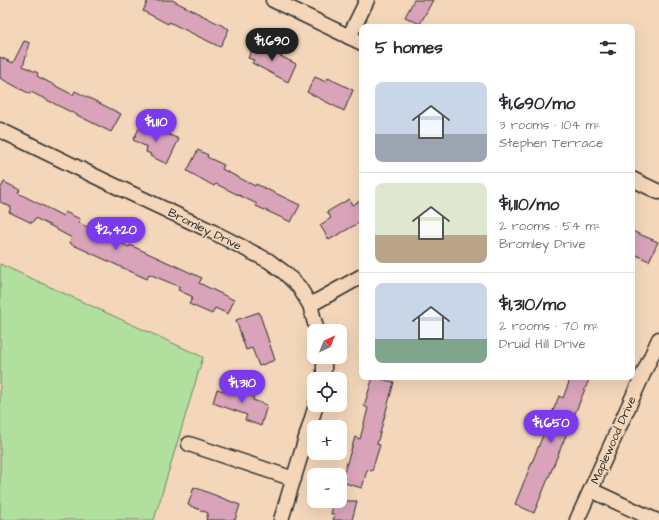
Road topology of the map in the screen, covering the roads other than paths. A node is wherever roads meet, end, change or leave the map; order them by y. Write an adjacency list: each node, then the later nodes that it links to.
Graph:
1 (273, 0): 3 (street)
2 (367, 0): 3 (street)
3 (349, 37): 4 (street)
4 (359, 42)
5 (0, 130): 9 (street, Bromley Drive)
6 (635, 180): 7 (street)
7 (659, 192)
8 (359, 278): 9 (street)
9 (310, 305): 10 (street, Bromley Drive)
10 (315, 324)
11 (659, 339): 15 (street, Maplewood Drive)
12 (314, 412): 14 (street)
13 (189, 444): 14 (street)
14 (294, 479): 16 (street)
15 (591, 490): 17 (street, Maplewood Drive); 18 (street)
16 (281, 520)
17 (578, 520)
18 (655, 520)

